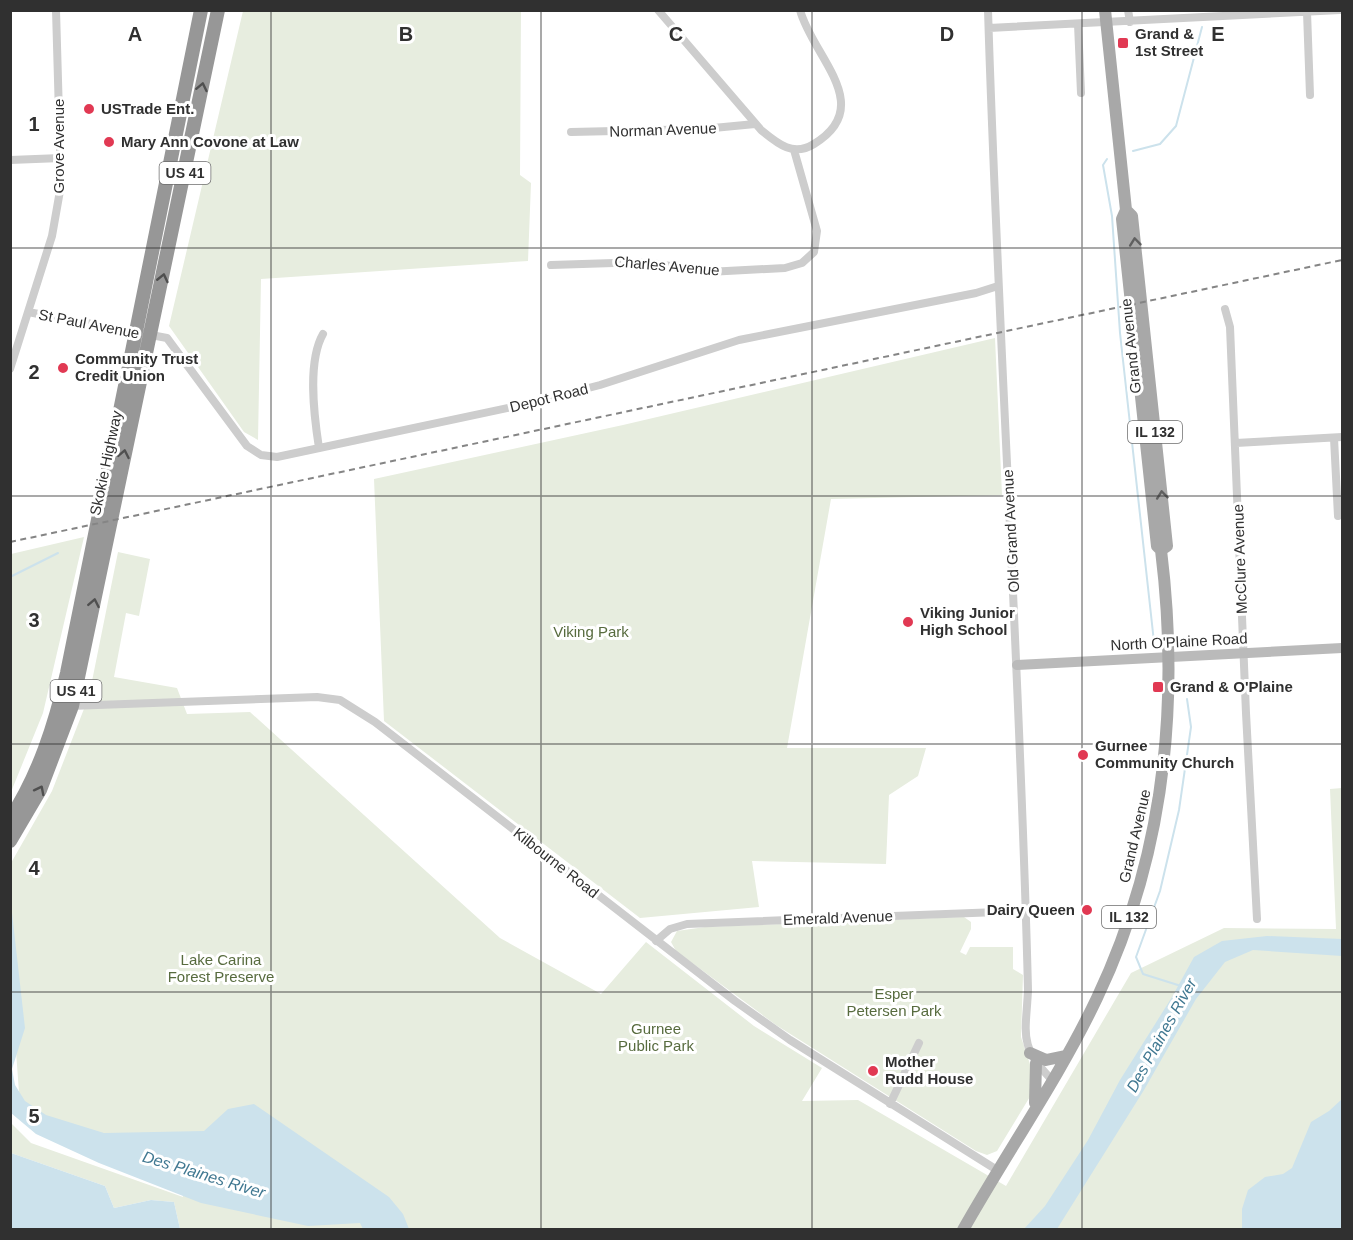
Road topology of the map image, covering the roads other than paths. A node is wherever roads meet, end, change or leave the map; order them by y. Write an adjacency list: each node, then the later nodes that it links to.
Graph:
1 (56, 10): 19 (street, Grove Avenue)
2 (201, 10): 25 (highway, Skokie Highway / US 41)
3 (218, 10): 27 (highway, Skokie Highway / US 41, one-way to 3)
4 (658, 10): 16 (street)
5 (800, 10): 18 (street)
6 (988, 10): 13 (street, Old Grand Avenue)
7 (1128, 10): 11 (street)
8 (1340, 10): 9 (street)
9 (1307, 12): 11 (street); 15 (street)
10 (1105, 17): 11 (street); 12 (street); 35 (main road, Grand Avenue / IL 132)
11 (1130, 22)
12 (1078, 24): 13 (street); 14 (street)
13 (989, 28): 22 (street, Old Grand Avenue)
14 (1081, 93)
15 (1310, 95)
16 (755, 124): 17 (street, Norman Avenue); 18 (street)
17 (571, 132)
18 (794, 150): 21 (street, Charles Avenue)
19 (61, 158): 20 (street); 24 (street, Grove Avenue)
20 (10, 160)
21 (551, 265)
22 (998, 286): 31 (street, Depot Road); 36 (street, Old Grand Avenue)
23 (1225, 309): 30 (street, McClure Avenue)
24 (28, 312): 25 (street, St Paul Avenue); 28 (street, Grove Avenue)
25 (135, 333): 27 (street, St Paul Avenue); 37 (highway, Skokie Highway / US 41)
26 (323, 334): 31 (street)
27 (150, 335): 31 (street, Depot Road); 37 (highway, Skokie Highway / US 41, one-way to 27)
28 (10, 369)
29 (1338, 437): 30 (street); 32 (street)
30 (1236, 443): 34 (street, McClure Avenue)
31 (319, 448)
32 (1338, 516)
33 (1342, 648): 34 (street, North O'Plaine Road)
34 (1243, 654): 35 (street, North O'Plaine Road); 41 (street, McClure Avenue)
35 (1170, 657): 36 (street, North O'Plaine Road); 44 (main road, Grand Avenue / IL 132)
36 (1017, 665): 40 (street, Old Grand Avenue)
37 (66, 706): 38 (highway, Skokie Highway / US 41); 39 (highway, Skokie Highway / US 41, one-way to 37); 42 (street, Kilbourne Road)
38 (10, 819)
39 (10, 841)
40 (1025, 911): 42 (street, Emerald Avenue); 45 (street, Old Grand Avenue)
41 (1257, 919)
42 (656, 941): 47 (street, Kilbourne Road)
43 (919, 1043): 47 (street)
44 (1065, 1056): 45 (main road); 46 (main road, Grand Avenue / IL 132)
45 (1033, 1058): 46 (street); 48 (main road)
46 (1051, 1079): 48 (main road, Grand Avenue / IL 132)
47 (890, 1104): 49 (street, Kilbourne Road)
48 (1034, 1107): 49 (main road, Grand Avenue / IL 132)
49 (997, 1170): 50 (main road, Grand Avenue / IL 132)
50 (963, 1230)

